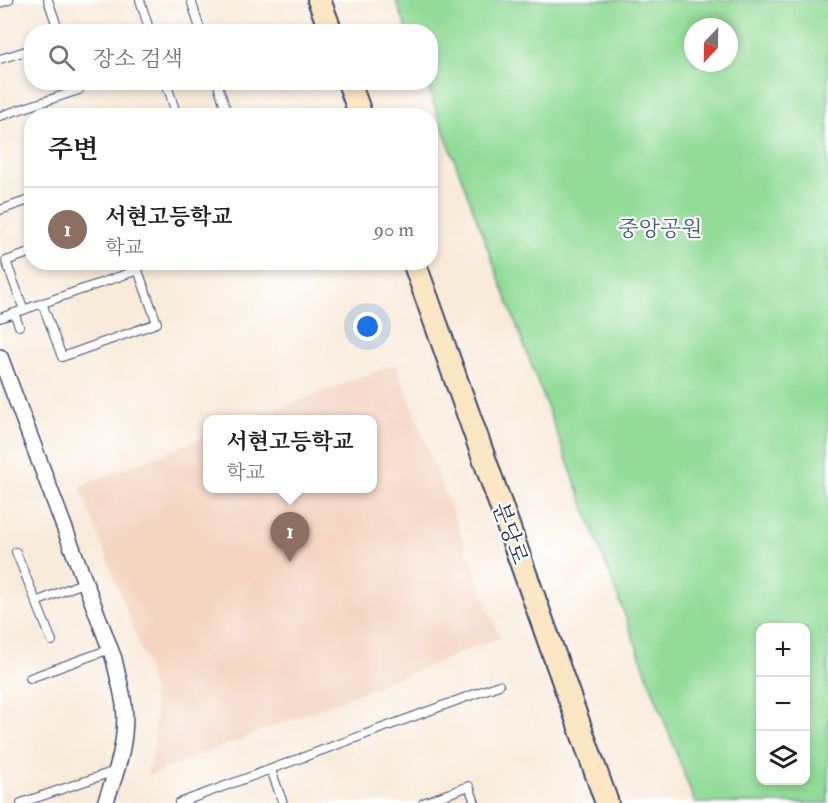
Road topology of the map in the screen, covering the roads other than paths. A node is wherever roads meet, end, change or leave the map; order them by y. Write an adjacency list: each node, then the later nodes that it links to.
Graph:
1 (9, 0): 6 (lane)
2 (48, 0): 7 (lane)
3 (140, 0): 8 (lane)
4 (191, 0): 9 (lane)
5 (319, 0): 10 (main road)
6 (0, 3)
7 (56, 24)
8 (148, 24)
9 (198, 24)
10 (328, 24)
11 (24, 52): 12 (lane)
12 (0, 59)
13 (79, 90): 18 (lane)
14 (169, 90): 19 (lane)
15 (220, 90): 20 (lane)
16 (352, 90): 21 (main road)
17 (24, 108): 22 (lane)
18 (24, 108)
19 (174, 108)
20 (225, 108)
21 (358, 108)
22 (0, 116)
23 (24, 202): 24 (lane)
24 (0, 210)
25 (24, 255): 30 (lane)
26 (127, 270): 29 (lane)
27 (138, 270): 29 (lane)
28 (417, 270): 50 (main road, 분당로)
29 (42, 303): 30 (lane)
30 (24, 310): 31 (lane)
31 (14, 313): 32 (lane); 33 (lane)
32 (0, 318)
33 (19, 326)
34 (0, 357): 36 (street)
35 (16, 552): 37 (lane)
36 (85, 582): 37 (lane); 39 (street)
37 (36, 602): 38 (lane)
38 (52, 641)
39 (110, 649): 40 (lane); 43 (street)
40 (30, 678)
41 (499, 685): 42 (lane)
42 (271, 770): 46 (lane); 47 (lane)
43 (116, 771): 44 (lane); 45 (street)
44 (21, 803)
45 (105, 803)
46 (179, 803)
47 (283, 803)
48 (423, 803): 49 (lane)
49 (475, 803)
50 (607, 803)

